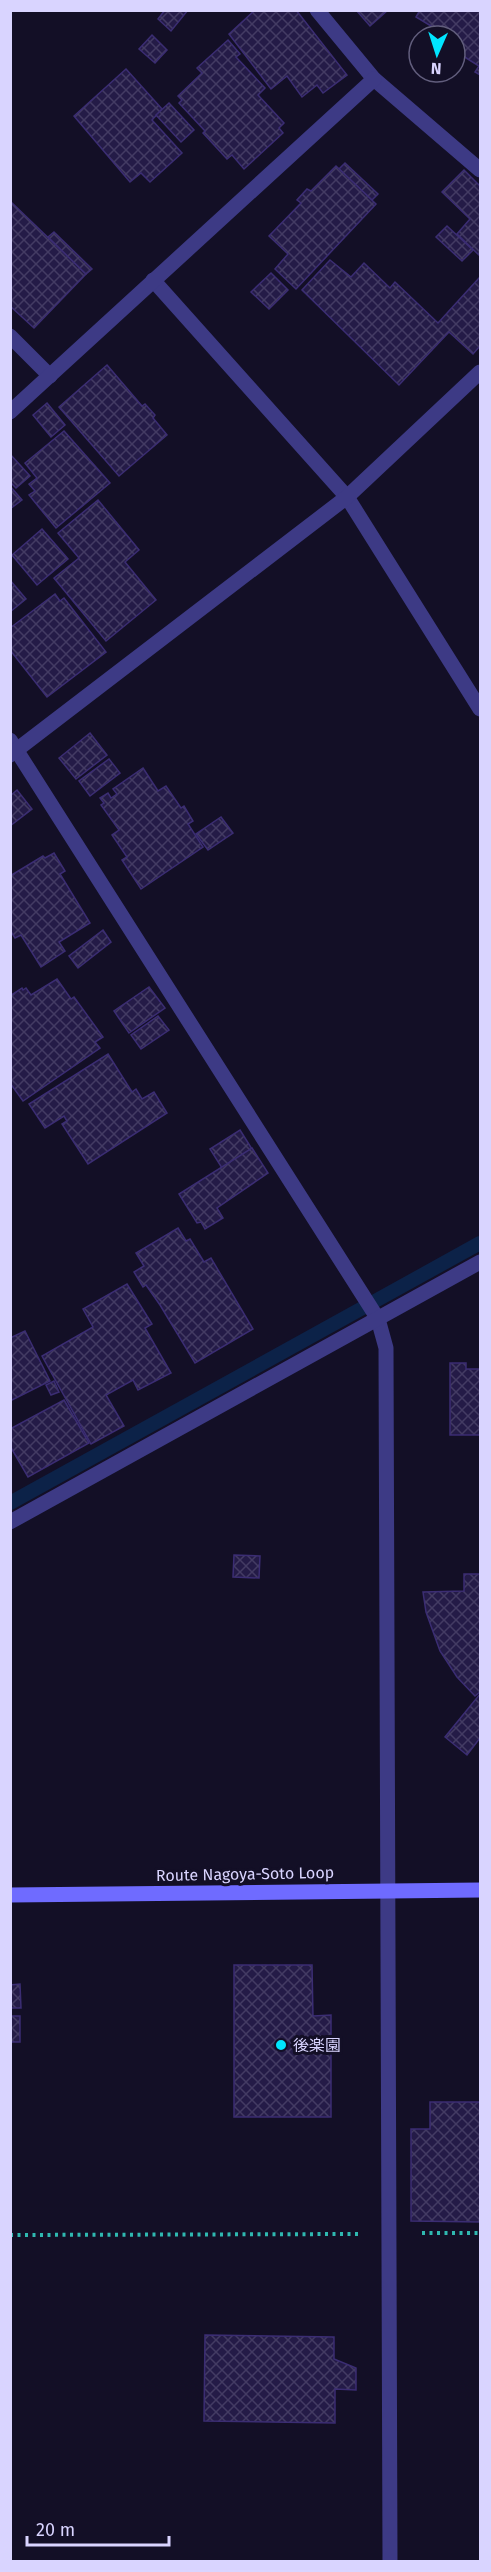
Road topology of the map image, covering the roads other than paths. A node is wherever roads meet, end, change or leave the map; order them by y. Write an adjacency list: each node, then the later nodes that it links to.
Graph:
1 (317, 10): 2 (street)
2 (374, 79): 3 (street); 4 (street)
3 (480, 170)
4 (153, 280): 7 (street); 9 (street)
5 (10, 336): 7 (street)
6 (480, 372): 9 (street)
7 (50, 376): 8 (street)
8 (10, 412)
9 (347, 497): 10 (street); 11 (street)
10 (480, 709)
11 (13, 748): 13 (street)
12 (480, 1263): 13 (street)
13 (378, 1319): 14 (street); 16 (street)
14 (10, 1522)
15 (480, 1890): 16 (main road, Route Nagoya-Soto Loop)
16 (389, 1891): 17 (main road, Route Nagoya-Soto Loop); 18 (street)
17 (10, 1895)
18 (390, 2562)

